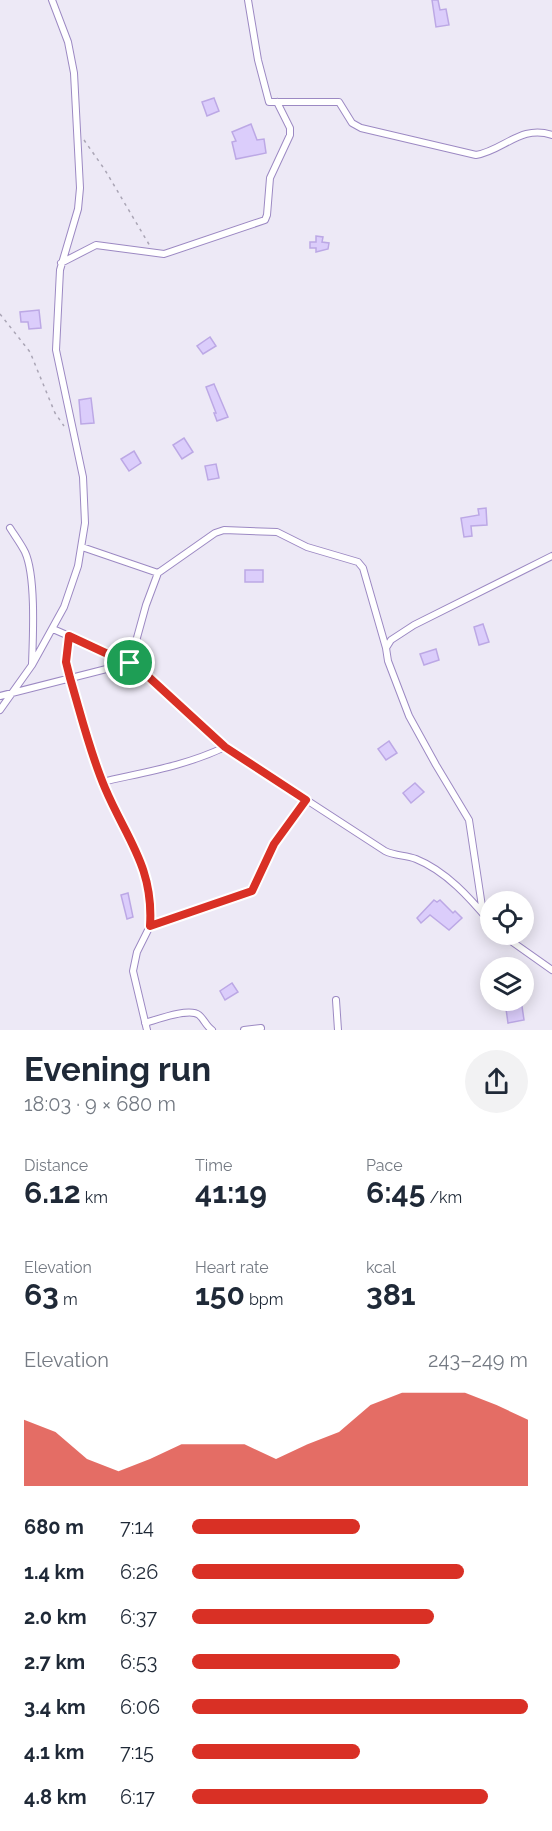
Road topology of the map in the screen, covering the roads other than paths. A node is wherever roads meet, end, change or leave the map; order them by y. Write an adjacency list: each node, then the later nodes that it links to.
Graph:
1 (52, 0): 5 (street)
2 (248, 0): 3 (street)
3 (278, 102): 4 (street); 5 (street)
4 (552, 135)
5 (61, 263): 7 (street)
6 (10, 528): 14 (street)
7 (82, 547): 9 (street); 10 (street)
8 (552, 556): 12 (street)
9 (158, 573): 12 (street); 13 (street)
10 (53, 629): 11 (street); 14 (street)
11 (69, 636): 13 (street); 15 (street)
12 (386, 648): 22 (street)
13 (130, 663): 15 (street); 19 (street)
14 (32, 665): 16 (street)
15 (70, 678): 16 (street); 20 (street)
16 (13, 694): 17 (street); 18 (street)
17 (0, 696)
18 (0, 710)
19 (225, 747): 20 (street); 21 (street)
20 (102, 782): 24 (street)
21 (306, 800): 23 (street); 24 (street)
22 (480, 891)
23 (480, 910)
24 (150, 926): 28 (street)
25 (517, 945): 26 (street)
26 (552, 969)
27 (336, 1000): 32 (street)
28 (146, 1027): 30 (street)
29 (261, 1028): 31 (street)
30 (212, 1030)
31 (244, 1030)
32 (338, 1030)

